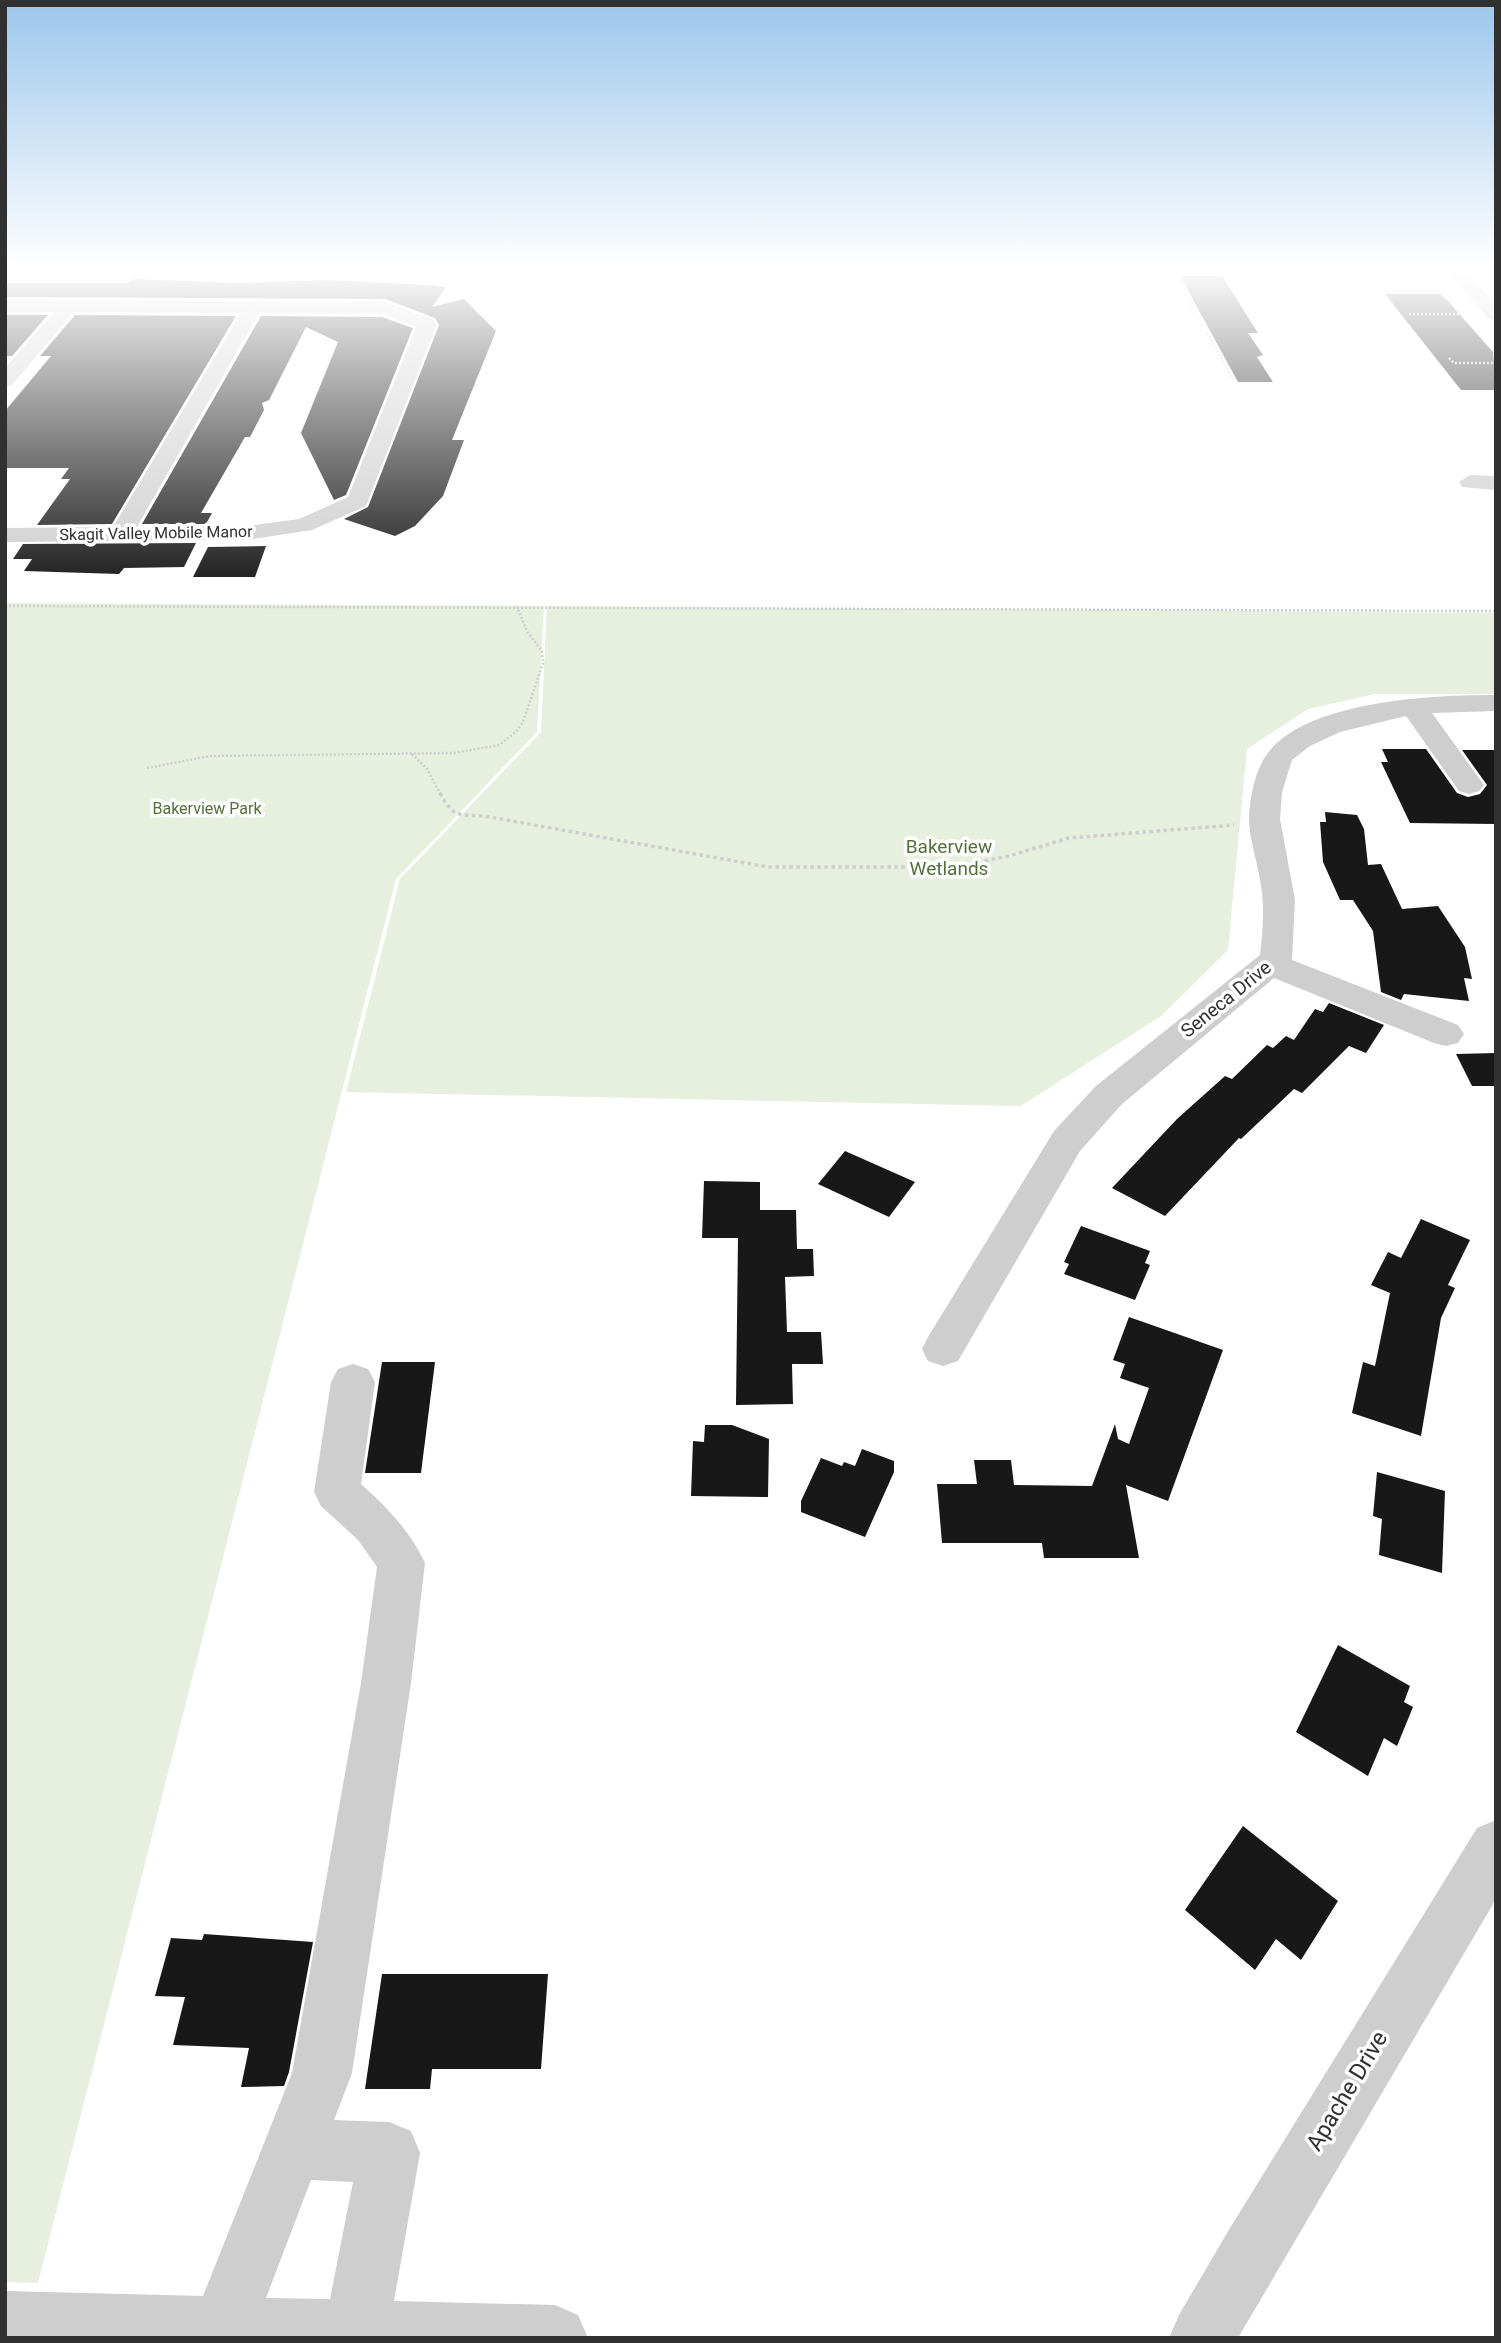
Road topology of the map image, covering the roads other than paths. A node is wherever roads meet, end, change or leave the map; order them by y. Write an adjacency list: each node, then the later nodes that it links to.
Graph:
1 (214, 374): 6 (street)
2 (407, 374): 6 (street, Skagit Valley Mobile Manor)
3 (1471, 482): 4 (street)
4 (1496, 483)
5 (5, 535): 6 (street, Skagit Valley Mobile Manor)
6 (120, 535)
7 (1496, 704): 8 (street, Seneca Drive)
8 (1413, 706): 9 (street); 10 (street, Seneca Drive)
9 (1469, 785)
10 (1270, 964): 11 (street); 12 (street, Seneca Drive)
11 (1446, 1034)
12 (943, 1349)
13 (353, 1382): 15 (street)
14 (1496, 1847): 20 (street, Apache Drive)
15 (293, 2149): 17 (street); 18 (street)
16 (5, 2323): 17 (street)
17 (222, 2329): 18 (street)
18 (356, 2332): 19 (street)
19 (555, 2338)
20 (1202, 2338)

